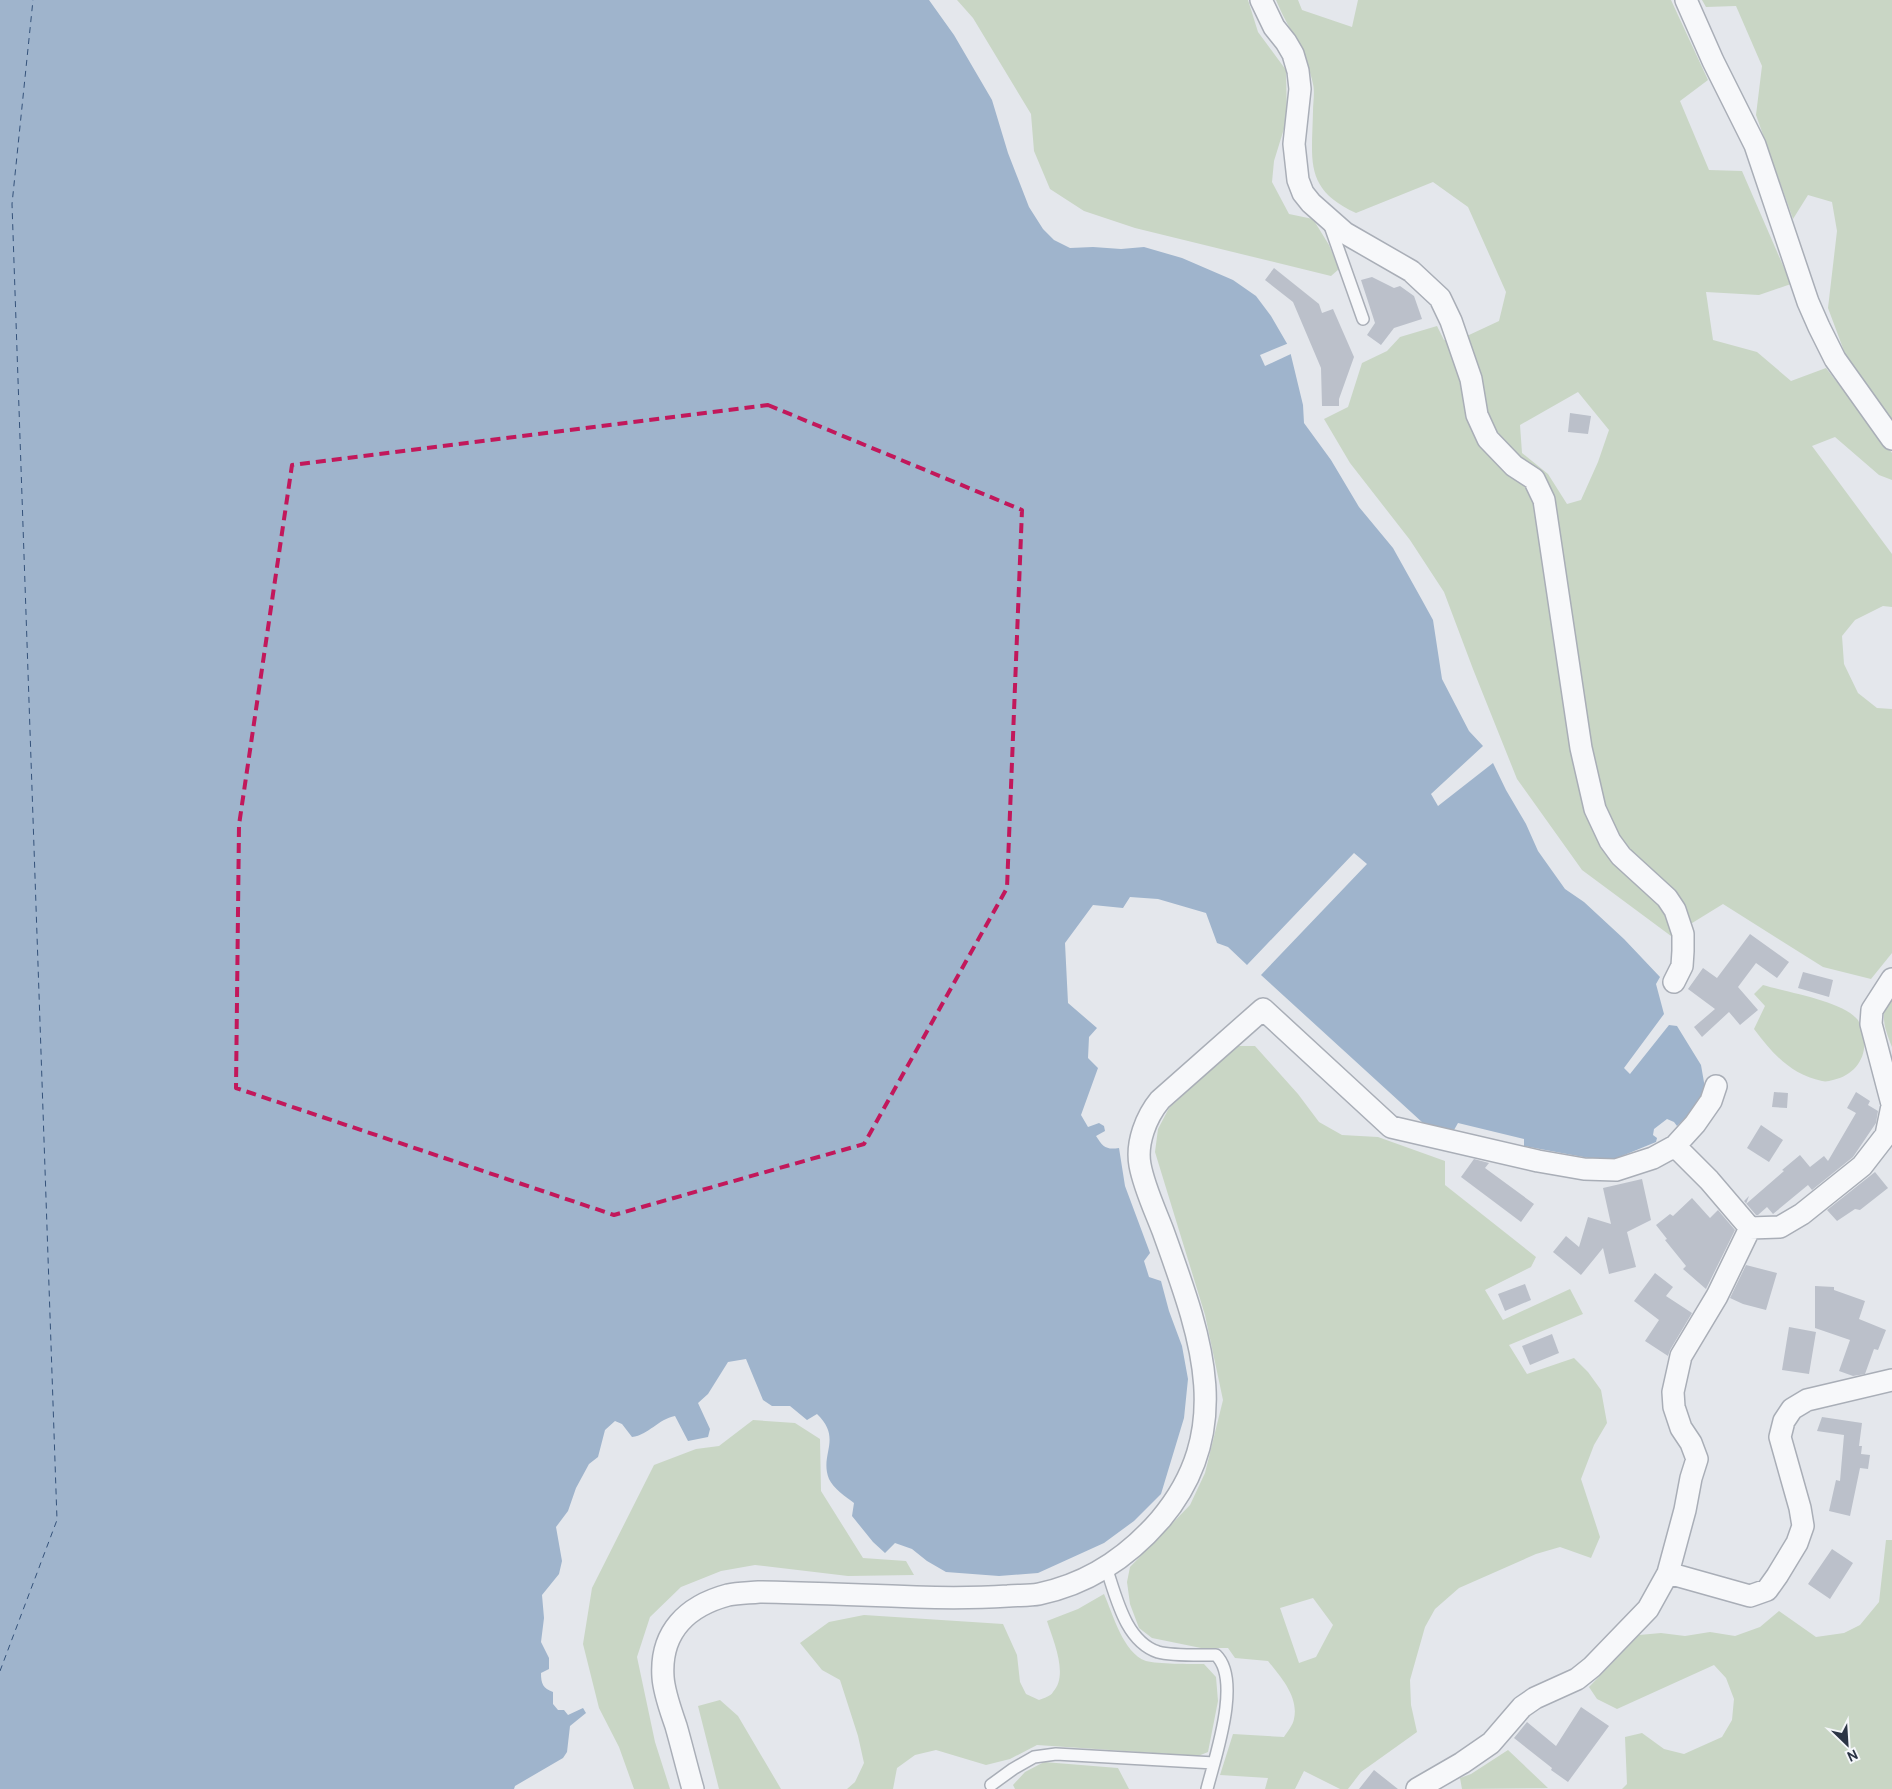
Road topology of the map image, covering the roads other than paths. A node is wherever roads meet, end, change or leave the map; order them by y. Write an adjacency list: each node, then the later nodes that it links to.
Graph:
1 (1261, 0): 3 (street)
2 (1686, 0): 5 (street)
3 (1327, 217): 4 (lane); 7 (street)
4 (1363, 319)
5 (1892, 439)
6 (1892, 979): 9 (street)
7 (1674, 982)
8 (1716, 1086): 10 (street)
9 (1892, 1105): 11 (street)
10 (1674, 1146): 11 (street); 13 (street)
11 (1750, 1228): 14 (street)
12 (1892, 1380): 14 (street)
13 (1106, 1567): 15 (lane); 17 (street)
14 (1668, 1573): 19 (street)
15 (1214, 1763): 16 (lane); 18 (lane)
16 (991, 1785)
17 (694, 1789)
18 (1207, 1789)
19 (1417, 1789)

